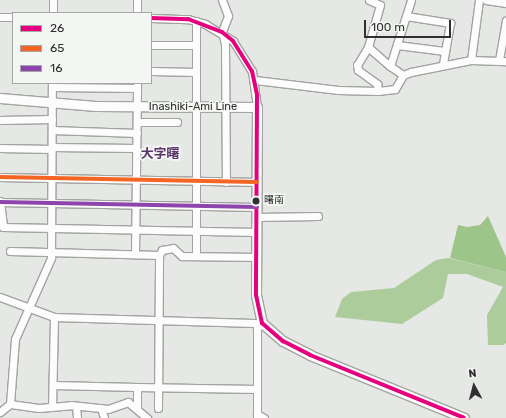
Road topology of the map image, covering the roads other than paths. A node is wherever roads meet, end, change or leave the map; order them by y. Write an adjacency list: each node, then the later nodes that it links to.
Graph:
1 (53, 0): 9 (street)
2 (137, 0): 10 (street)
3 (222, 0): 17 (street)
4 (369, 0): 21 (street)
5 (411, 0): 11 (street)
6 (480, 0): 23 (street)
7 (486, 0): 8 (street)
8 (506, 3)
9 (53, 12)
10 (137, 12)
11 (406, 16): 19 (street); 22 (street)
12 (0, 17): 13 (street)
13 (12, 18)
14 (152, 18): 15 (street)
15 (196, 21): 17 (street); 18 (street)
16 (506, 24): 24 (street)
17 (222, 32): 30 (street); 38 (street)
18 (196, 45): 20 (street); 28 (street)
19 (397, 45): 22 (street); 26 (street)
20 (152, 46)
21 (368, 47): 26 (street); 33 (street)
22 (445, 51): 25 (street)
23 (471, 60): 24 (street); 25 (street)
24 (503, 61)
25 (443, 64): 29 (street)
26 (390, 66): 29 (street)
27 (152, 71): 28 (street)
28 (196, 72): 37 (street)
29 (403, 75): 33 (street)
30 (255, 80): 33 (street); 39 (street)
31 (52, 85): 32 (street); 35 (street)
32 (137, 85): 36 (street)
33 (378, 91)
34 (0, 98): 35 (main road, Inashiki-Ami Line)
35 (52, 104): 36 (main road, Inashiki-Ami Line); 41 (street)
36 (137, 107): 37 (main road, Inashiki-Ami Line); 42 (street)
37 (196, 107): 38 (main road, Inashiki-Ami Line); 52 (street)
38 (226, 107): 39 (main road, Inashiki-Ami Line); 53 (street)
39 (257, 107): 54 (main road)
40 (0, 120): 41 (street)
41 (52, 120): 44 (street)
42 (137, 122): 43 (street); 45 (street)
43 (177, 122)
44 (52, 130): 45 (street); 47 (street)
45 (136, 133): 48 (street)
46 (0, 148): 47 (street)
47 (52, 148): 48 (street); 50 (street)
48 (136, 148): 51 (street)
49 (0, 177): 50 (street)
50 (52, 178): 51 (street); 56 (street)
51 (136, 180): 52 (street); 57 (street)
52 (196, 181): 53 (street); 58 (street)
53 (226, 182): 54 (street)
54 (257, 182): 59 (main road)
55 (0, 201): 56 (street); 62 (street)
56 (52, 203): 57 (street); 62 (street)
57 (136, 204): 58 (street); 63 (street)
58 (196, 206): 59 (street); 64 (street)
59 (257, 207): 61 (main road)
60 (318, 216): 61 (street)
61 (257, 217): 65 (main road)
62 (51, 228): 63 (street); 67 (street)
63 (136, 230): 64 (street); 68 (street)
64 (196, 231): 65 (street); 70 (street)
65 (257, 232): 71 (main road)
66 (10, 251): 67 (street)
67 (51, 253): 68 (street); 73 (street)
68 (135, 254): 69 (street)
69 (159, 255): 70 (street); 75 (street)
70 (196, 256): 71 (street)
71 (257, 257): 76 (main road)
72 (0, 297): 73 (street)
73 (27, 307): 74 (street); 81 (street)
74 (54, 317): 75 (street); 77 (street)
75 (158, 321): 76 (street); 79 (street)
76 (262, 323): 80 (street); 93 (main road)
77 (53, 385): 78 (street); 83 (street)
78 (137, 387): 79 (street); 85 (street)
79 (157, 387): 80 (street); 86 (street)
80 (257, 389): 88 (street)
81 (10, 404): 83 (street); 87 (street)
82 (76, 406): 83 (street); 84 (street); 89 (street)
83 (52, 407)
84 (101, 408): 85 (street); 90 (street)
85 (137, 408): 91 (street)
86 (158, 408)
87 (0, 412)
88 (257, 416): 92 (street)
89 (77, 418)
90 (104, 418)
91 (147, 418)
92 (264, 418)
93 (464, 418)

